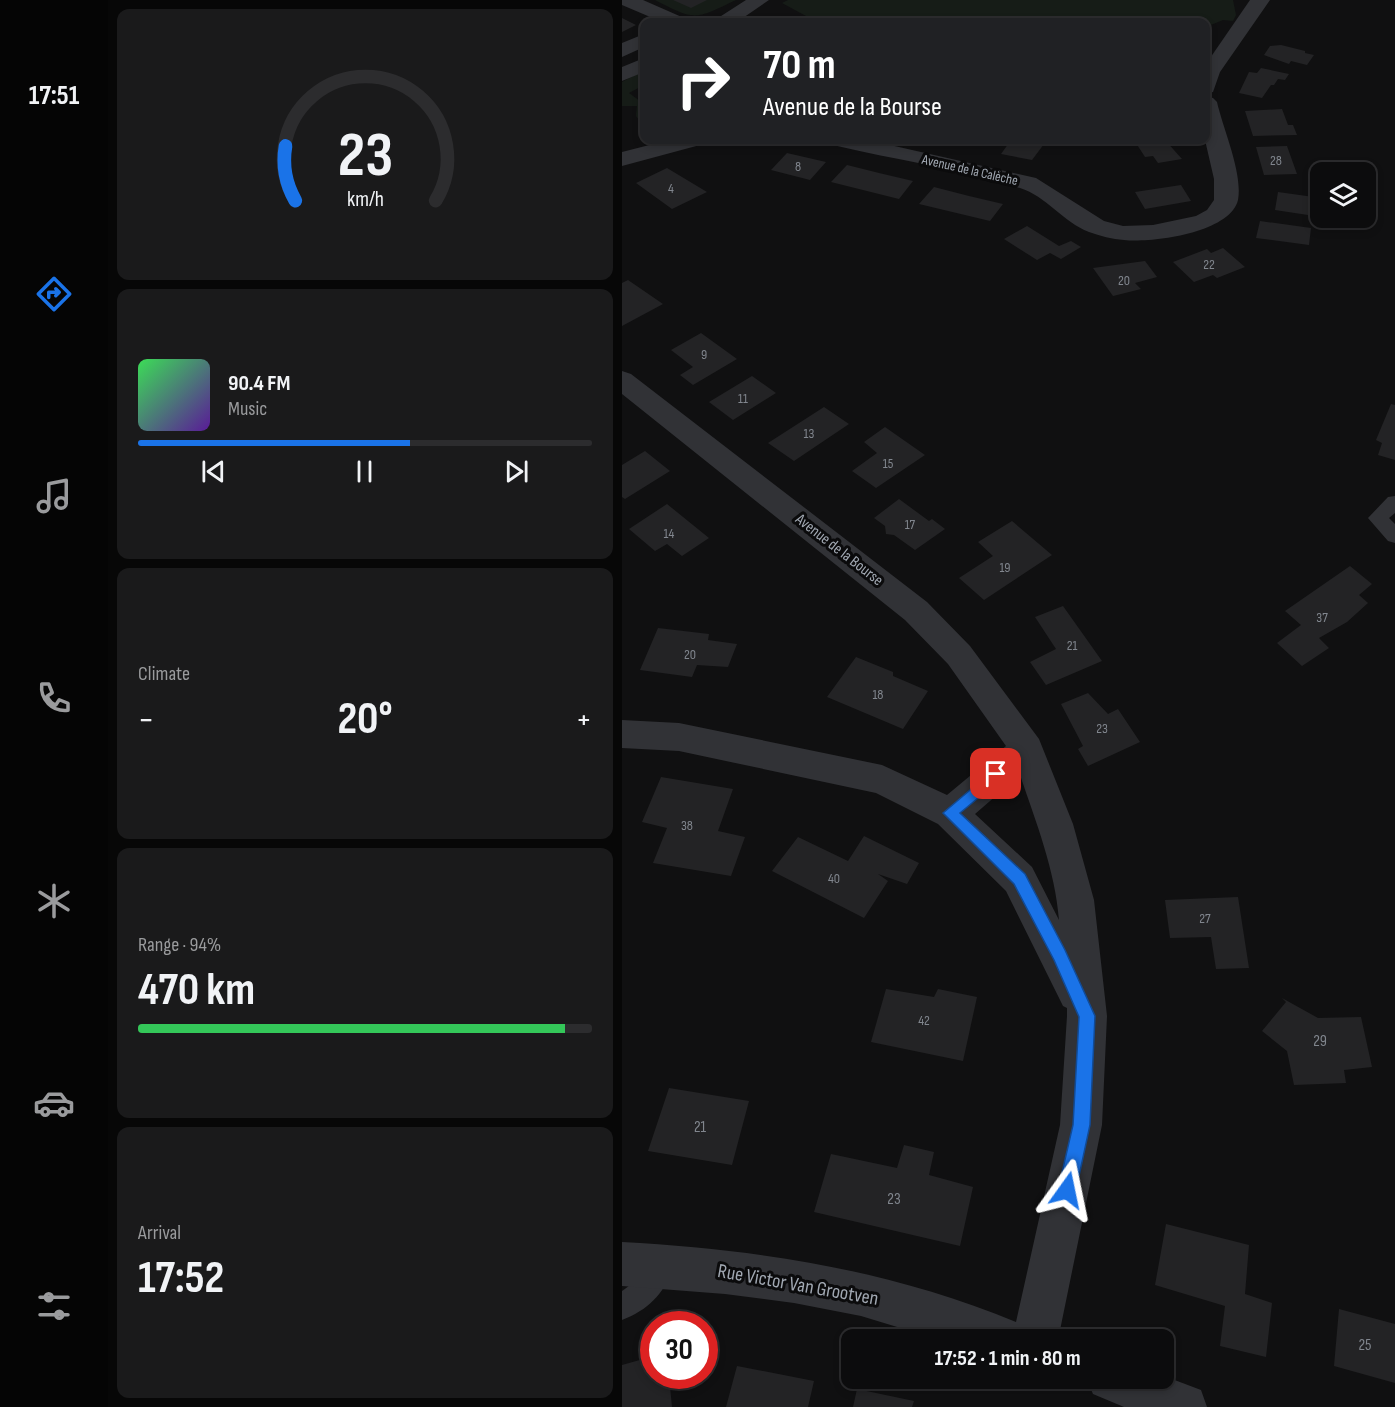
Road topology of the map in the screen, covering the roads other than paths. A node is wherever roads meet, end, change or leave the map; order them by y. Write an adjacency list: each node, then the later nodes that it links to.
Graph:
1 (627, 0): 4 (street)
2 (759, 0): 5 (street)
3 (1260, 0): 9 (street)
4 (668, 18)
5 (731, 18)
6 (640, 42): 7 (street)
7 (622, 51)
8 (640, 66): 10 (street)
9 (1210, 72)
10 (622, 75)
11 (1210, 117): 13 (street, Avenue de la Calèche)
12 (677, 144): 14 (street)
13 (858, 144)
14 (622, 159)
15 (622, 380): 19 (street, Avenue de la Bourse)
16 (1394, 502): 17 (lane)
17 (1394, 536)
18 (622, 734): 20 (street, Avenue de la Bourse)
19 (1027, 749): 20 (street); 21 (street, Avenue de la Bourse)
20 (950, 813): 21 (street, Avenue de la Bourse)
21 (1087, 1016): 25 (street, Avenue de la Bourse)
22 (641, 1265): 23 (lane); 24 (street, Rue Victor Van Grootven)
23 (622, 1306)
24 (972, 1329)
25 (1037, 1329)
26 (1137, 1389): 27 (street)
27 (1184, 1407)

